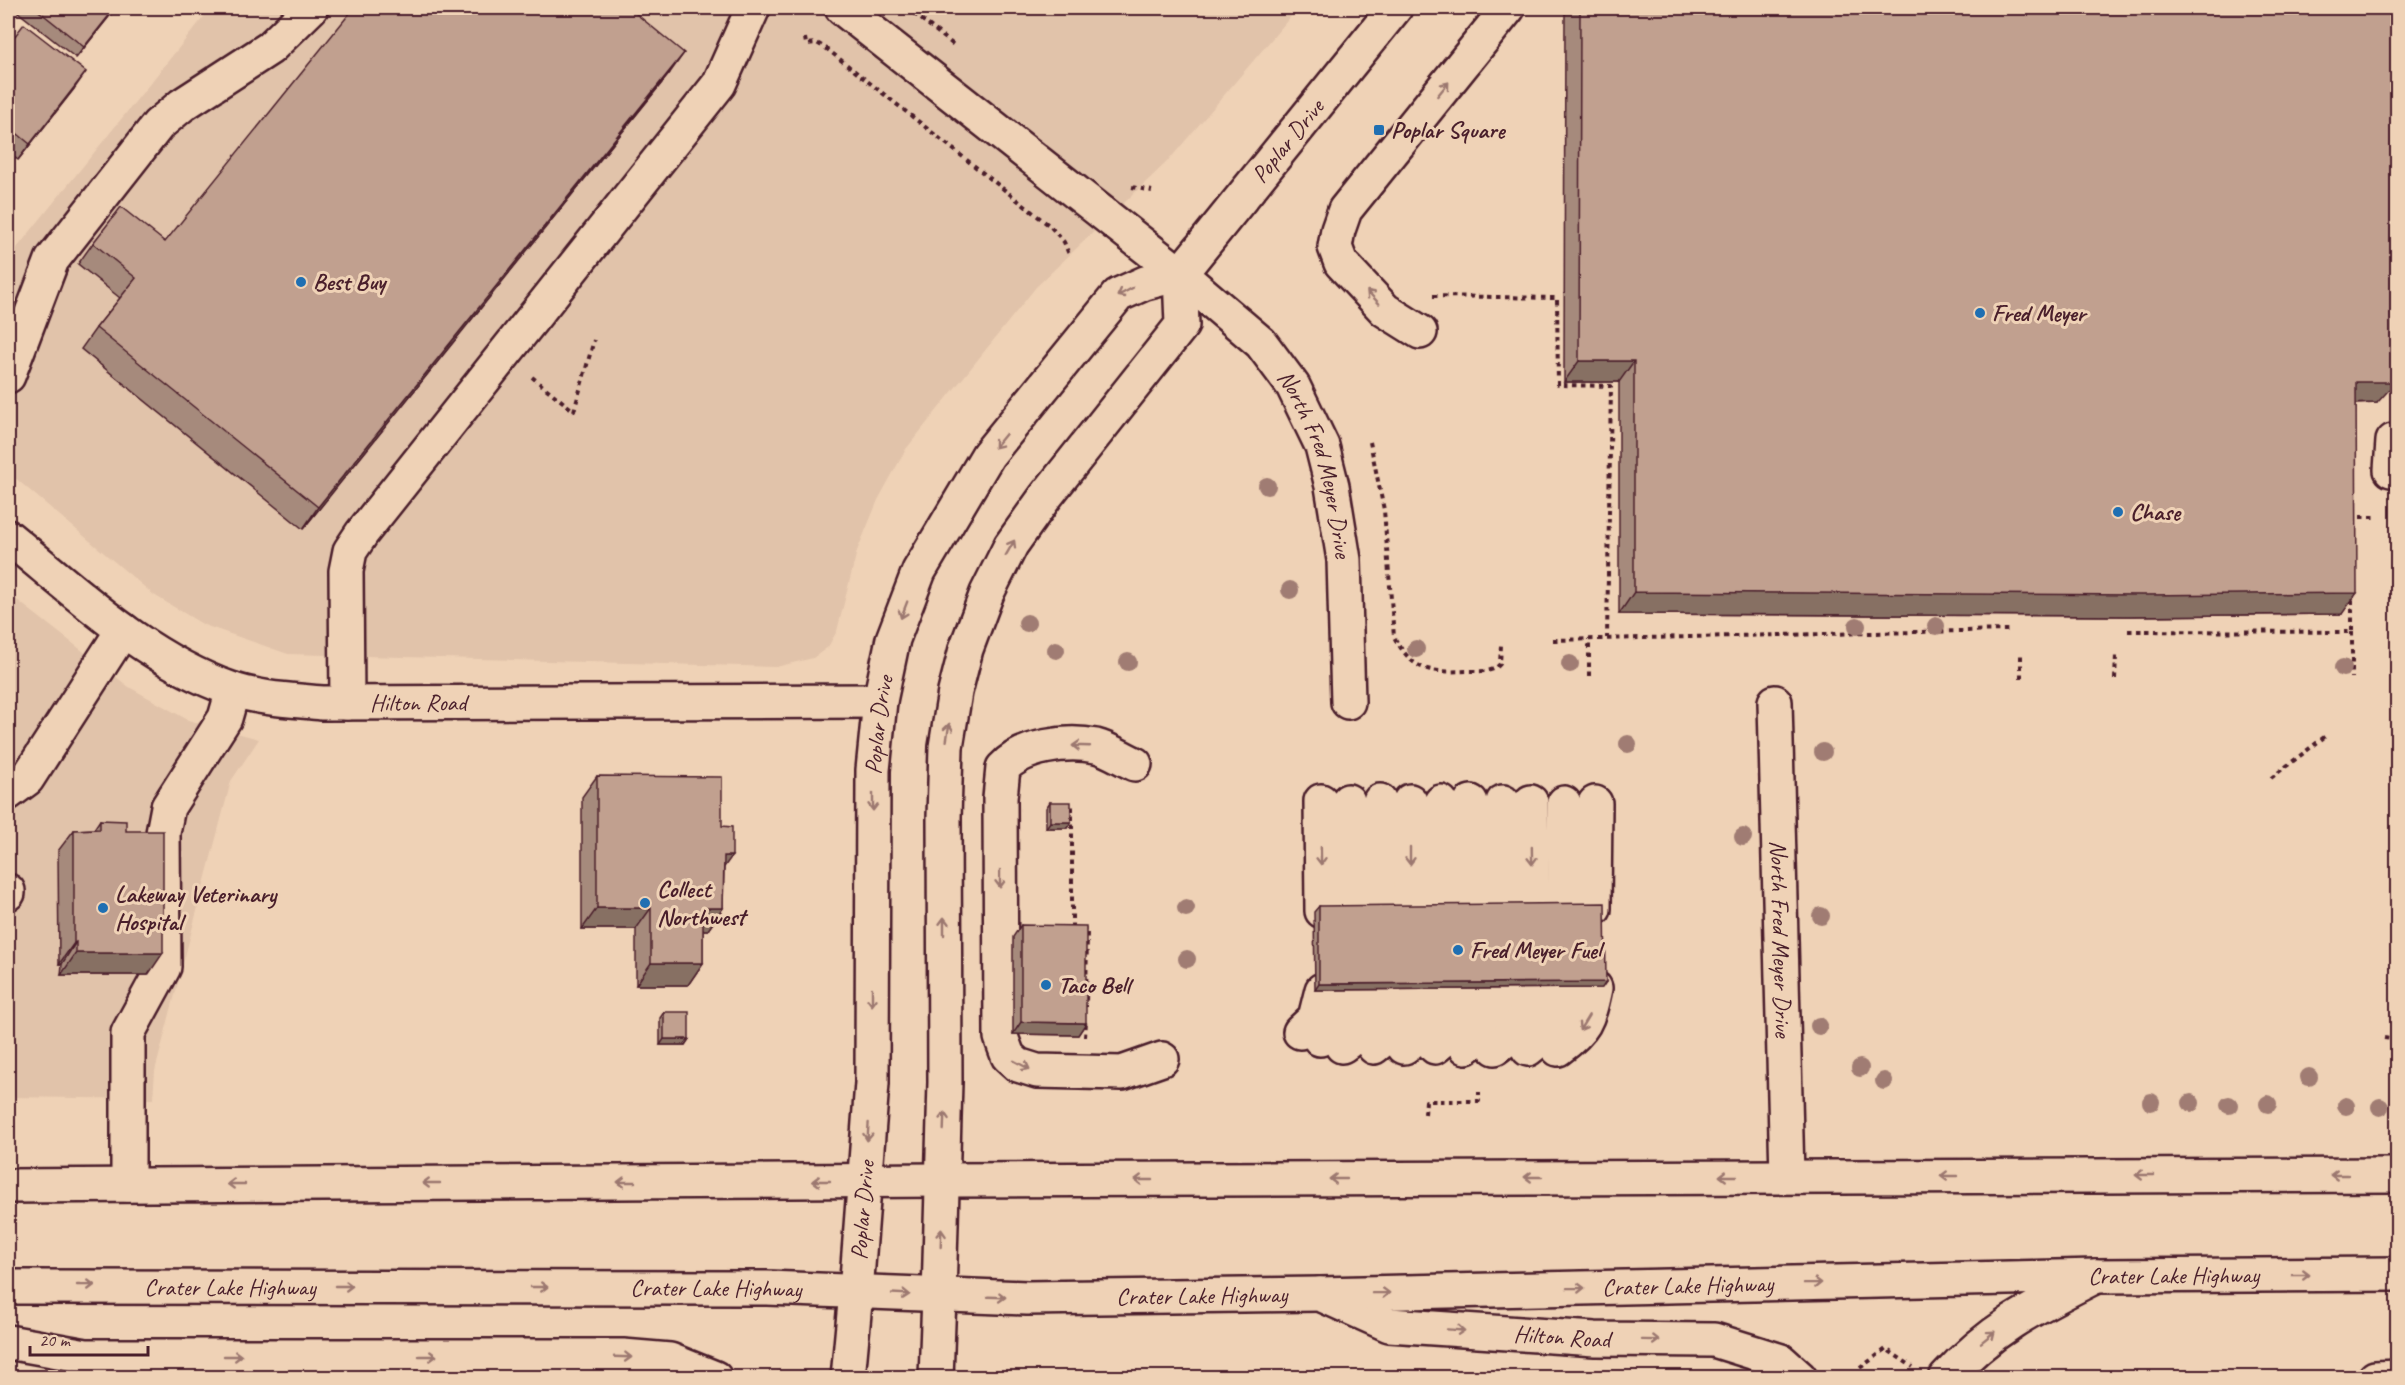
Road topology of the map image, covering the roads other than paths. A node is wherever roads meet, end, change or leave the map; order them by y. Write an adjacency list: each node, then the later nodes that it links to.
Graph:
1 (311, 8): 8 (main road)
2 (753, 8): 15 (main road)
3 (842, 8): 6 (main road, North Fred Meyer Drive)
4 (1395, 8): 6 (main road, Poplar Drive)
5 (1508, 8): 7 (main road, one-way to 5)
6 (1180, 274): 12 (main road, Poplar Drive, one-way to 12); 13 (main road, North Fred Meyer Drive); 30 (main road, one-way to 6)
7 (1420, 332)
8 (8, 376)
9 (8, 537): 10 (main road, Hilton Road)
10 (123, 630): 11 (main road, Hilton Road); 17 (main road)
11 (233, 690): 15 (main road, Hilton Road); 31 (main road)
12 (880, 701): 15 (main road, Hilton Road); 29 (main road, Poplar Drive, one-way to 29)
13 (1348, 702)
14 (1775, 702): 28 (main road, North Fred Meyer Drive)
15 (347, 703)
16 (1135, 764): 26 (main road, one-way to 26)
17 (8, 793)
18 (1425, 801): 21 (main road, one-way to 21); 21 (main road, one-way to 21); 21 (main road); 21 (main road, one-way to 21)
19 (1580, 803): 20 (main road)
20 (1580, 909)
21 (1426, 910)
22 (1579, 988): 25 (main road, one-way to 25)
23 (1427, 989): 24 (main road); 24 (main road); 24 (main road); 24 (main road)
24 (1392, 1044)
25 (1543, 1049)
26 (1162, 1059)
27 (2397, 1175): 28 (main road, one-way to 28)
28 (1786, 1176): 30 (main road, one-way to 30)
29 (864, 1180): 30 (main road); 31 (main road, one-way to 31); 36 (main road, Poplar Drive)
30 (942, 1180): 38 (main road, one-way to 30)
31 (128, 1185): 32 (main road)
32 (8, 1186)
33 (2397, 1274): 34 (main road, Crater Lake Highway, one-way to 33)
34 (2096, 1276): 37 (main road, Crater Lake Highway, one-way to 34); 44 (main road, one-way to 34)
35 (8, 1287): 36 (main road, Crater Lake Highway, one-way to 36)
36 (856, 1292): 38 (main road, Crater Lake Highway, one-way to 38); 41 (main road, Poplar Drive)
37 (1320, 1294): 38 (main road, Crater Lake Highway, one-way to 37); 43 (main road, Hilton Road, one-way to 43)
38 (939, 1296): 42 (main road)
39 (8, 1342): 40 (main road, one-way to 40)
40 (715, 1377)
41 (848, 1377)
42 (936, 1377)
43 (1800, 1377)
44 (1946, 1377)
45 (2375, 1377): 46 (main road)
46 (2397, 1377)

